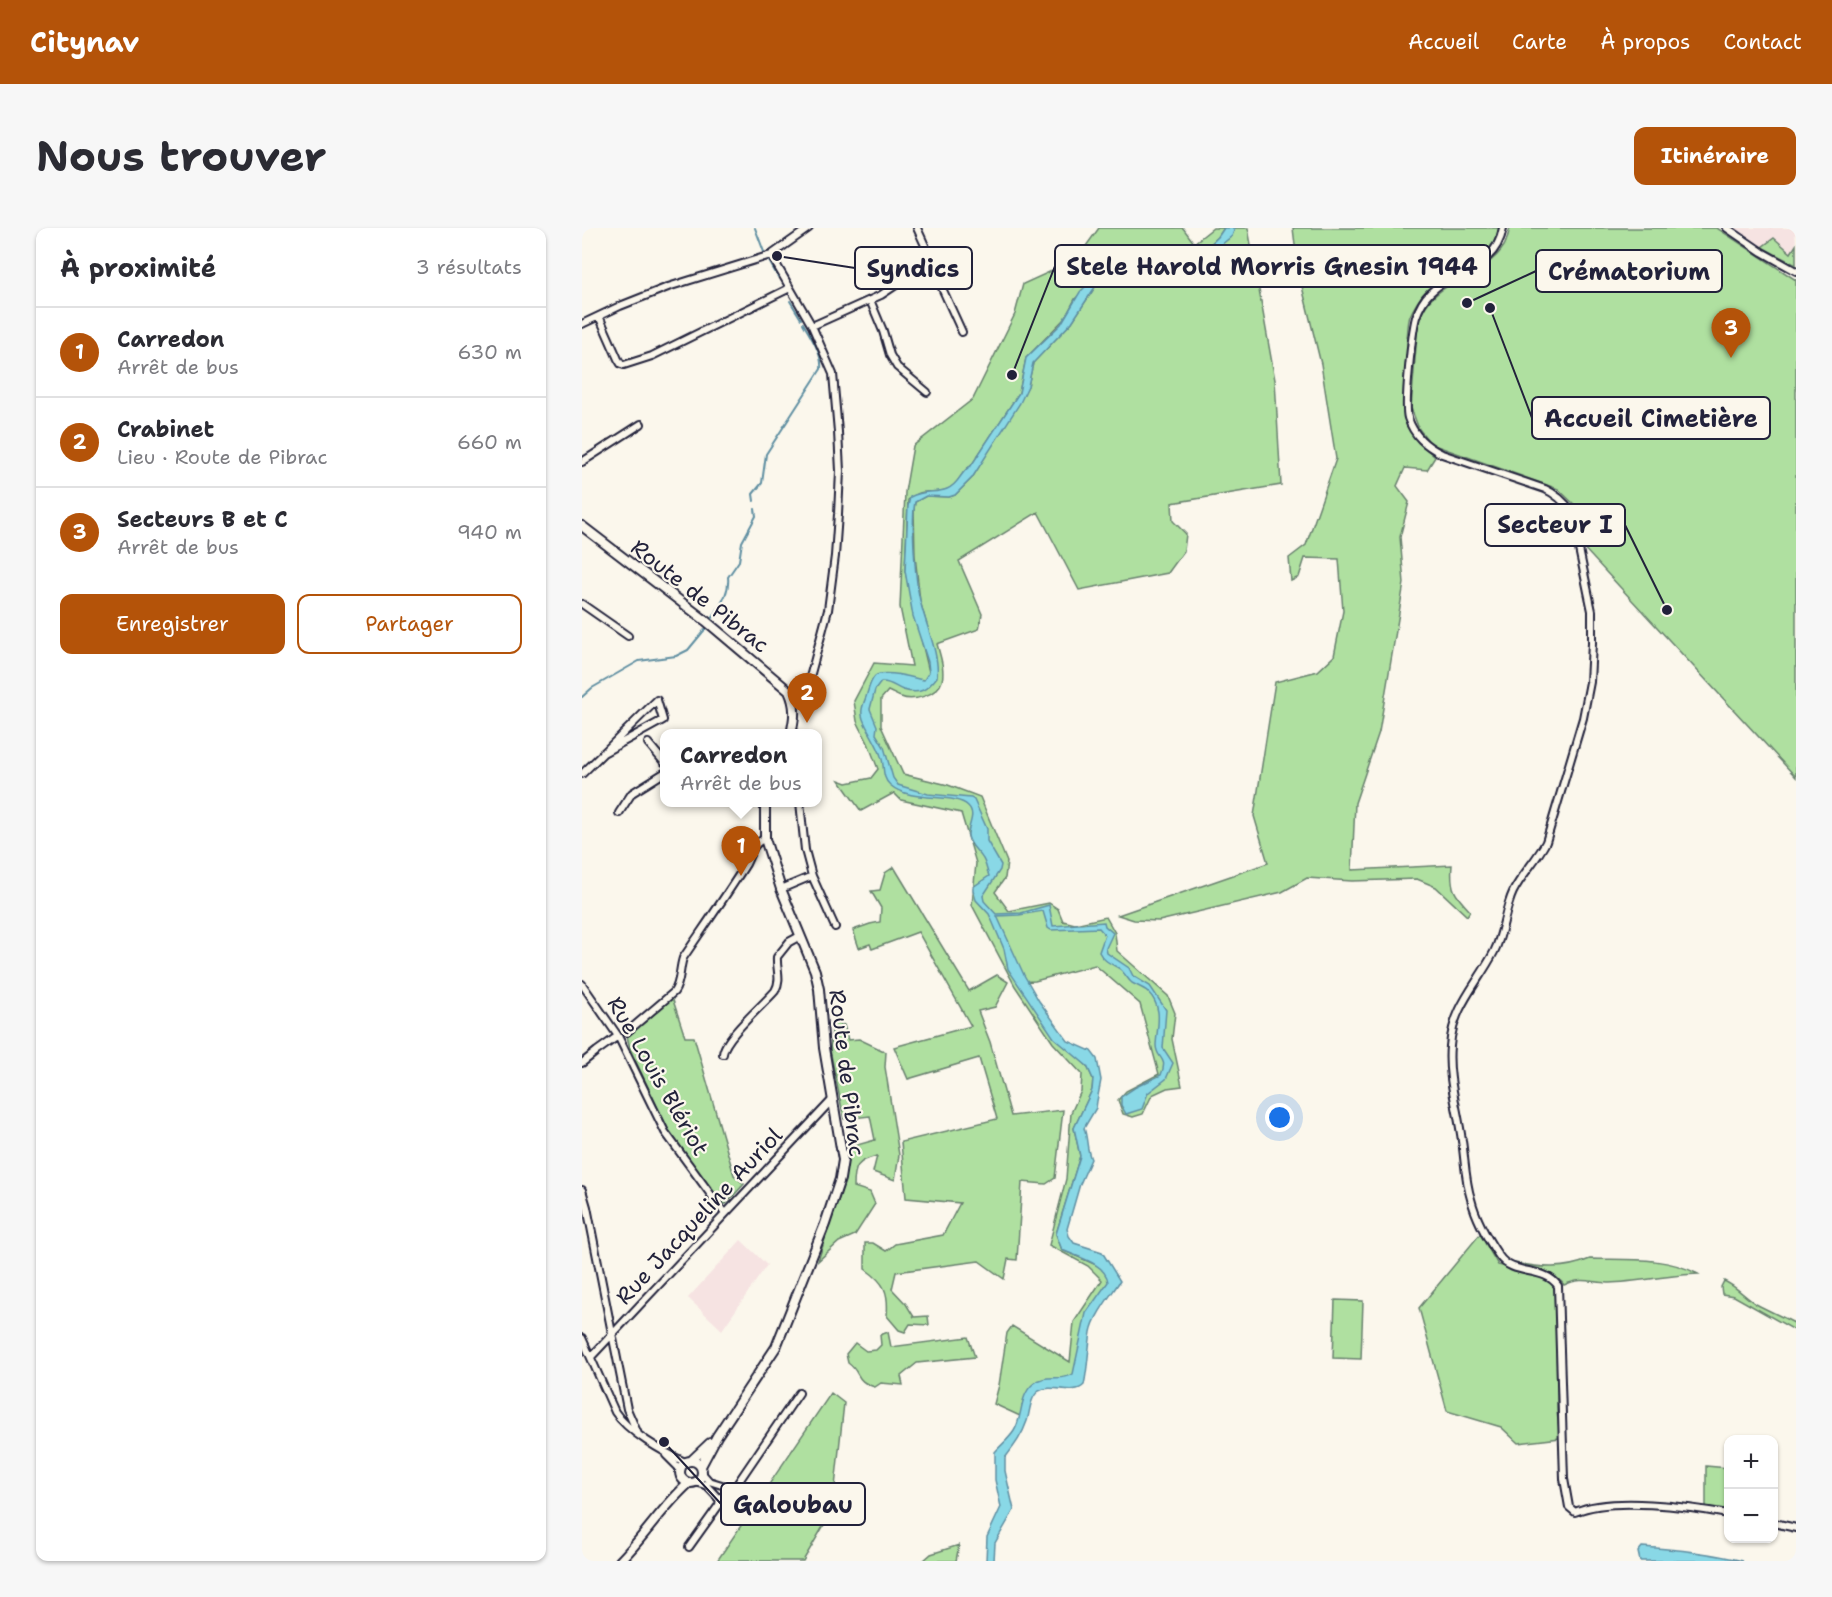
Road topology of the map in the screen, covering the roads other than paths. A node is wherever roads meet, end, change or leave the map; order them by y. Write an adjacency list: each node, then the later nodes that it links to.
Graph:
1 (809, 228): 5 (street)
2 (917, 228): 6 (street)
3 (1503, 228): 55 (street)
4 (1727, 228): 7 (street)
5 (768, 256): 8 (street); 10 (street)
6 (927, 267): 9 (street); 13 (street)
7 (1796, 271)
8 (790, 288): 10 (street); 12 (street)
9 (870, 300): 12 (street); 14 (street)
10 (599, 316): 11 (street)
11 (582, 324)
12 (812, 326): 20 (street)
13 (962, 332)
14 (927, 392)
15 (642, 424): 16 (street)
16 (582, 462)
17 (582, 526): 20 (main road, Route de Pibrac)
18 (582, 604): 19 (street)
19 (628, 636)
20 (793, 700): 21 (main road)
21 (792, 729)
22 (648, 743): 24 (street)
23 (603, 753): 23 (street); 25 (street)
24 (660, 757)
25 (582, 774)
26 (660, 776): 29 (street)
27 (765, 807): 30 (main road, Route de Pibrac)
28 (801, 807): 31 (street)
29 (619, 813)
30 (765, 839): 32 (main road, Route de Pibrac); 36 (street)
31 (812, 876): 32 (street); 33 (street)
32 (781, 889): 34 (main road, Route de Pibrac)
33 (835, 927)
34 (800, 936): 38 (street); 40 (main road, Route de Pibrac)
35 (582, 984): 37 (street, Rue Louis Blériot)
36 (627, 1032)
37 (618, 1036): 39 (street); 42 (street, Rue Louis Blériot)
38 (723, 1054)
39 (582, 1063)
40 (833, 1098): 42 (street, Rue Jacqueline Auriol); 48 (main road, Route de Pibrac)
41 (582, 1190): 43 (street)
42 (725, 1214): 43 (street, Rue Jacqueline Auriol)
43 (613, 1334): 45 (street, Rue Jacqueline Auriol); 47 (street)
44 (582, 1338): 45 (street)
45 (591, 1357): 47 (street)
46 (799, 1393): 52 (street)
47 (638, 1434): 49 (street)
48 (717, 1436): 49 (main road, Route de Pibrac); 50 (main road, Route de Pibrac)
49 (684, 1467): 50 (main road); 51 (main road); 54 (main road, Route de Pibrac)
50 (702, 1470): 51 (main road, Route de Pibrac); 52 (street)
51 (692, 1483): 53 (street); 54 (main road, Route de Pibrac)
52 (728, 1490): 53 (street)
53 (720, 1498): 58 (street)
54 (662, 1512): 59 (main road, Route de Pibrac)
55 (1724, 1513)
56 (1778, 1524): 57 (street)
57 (1796, 1528)
58 (689, 1547)
59 (620, 1561)

